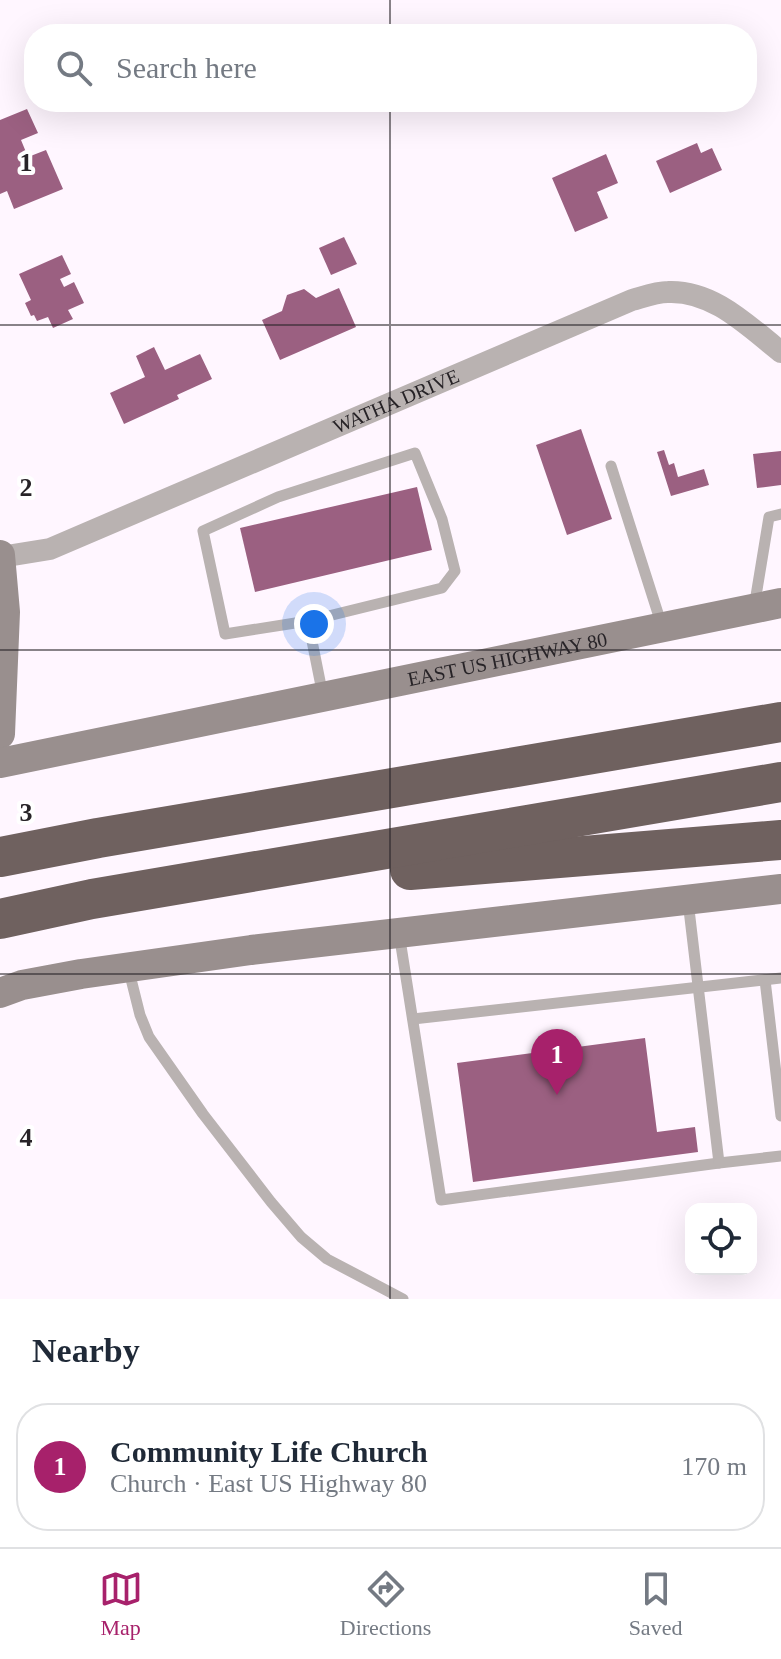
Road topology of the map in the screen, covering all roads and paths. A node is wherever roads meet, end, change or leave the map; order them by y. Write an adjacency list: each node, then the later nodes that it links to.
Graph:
1 (781, 352): 4 (street, WATHA DRIVE)
2 (611, 466): 7 (lane)
3 (781, 514): 5 (lane)
4 (0, 556): 10 (main road)
5 (768, 605): 7 (main road, EAST US HIGHWAY 80)
6 (308, 621): 6 (lane); 8 (lane)
7 (663, 627): 8 (main road, EAST US HIGHWAY 80)
8 (324, 697): 11 (main road, EAST US HIGHWAY 80)
9 (781, 722): 14 (highway)
10 (0, 734)
11 (0, 763)
12 (781, 782): 16 (highway)
13 (781, 840): 16 (highway)
14 (0, 857)
15 (781, 889): 17 (main road)
16 (92, 899): 18 (highway)
17 (688, 899): 19 (main road); 23 (lane)
18 (0, 919)
19 (399, 933): 20 (main road); 25 (lane)
20 (128, 967): 24 (main road); 29 (lane)
21 (781, 978): 22 (lane)
22 (765, 980): 23 (lane); 26 (lane)
23 (698, 987): 25 (lane); 28 (lane)
24 (0, 993)
25 (413, 1019): 28 (lane)
26 (781, 1116)
27 (781, 1156): 28 (lane)
28 (719, 1163)
29 (403, 1299)

